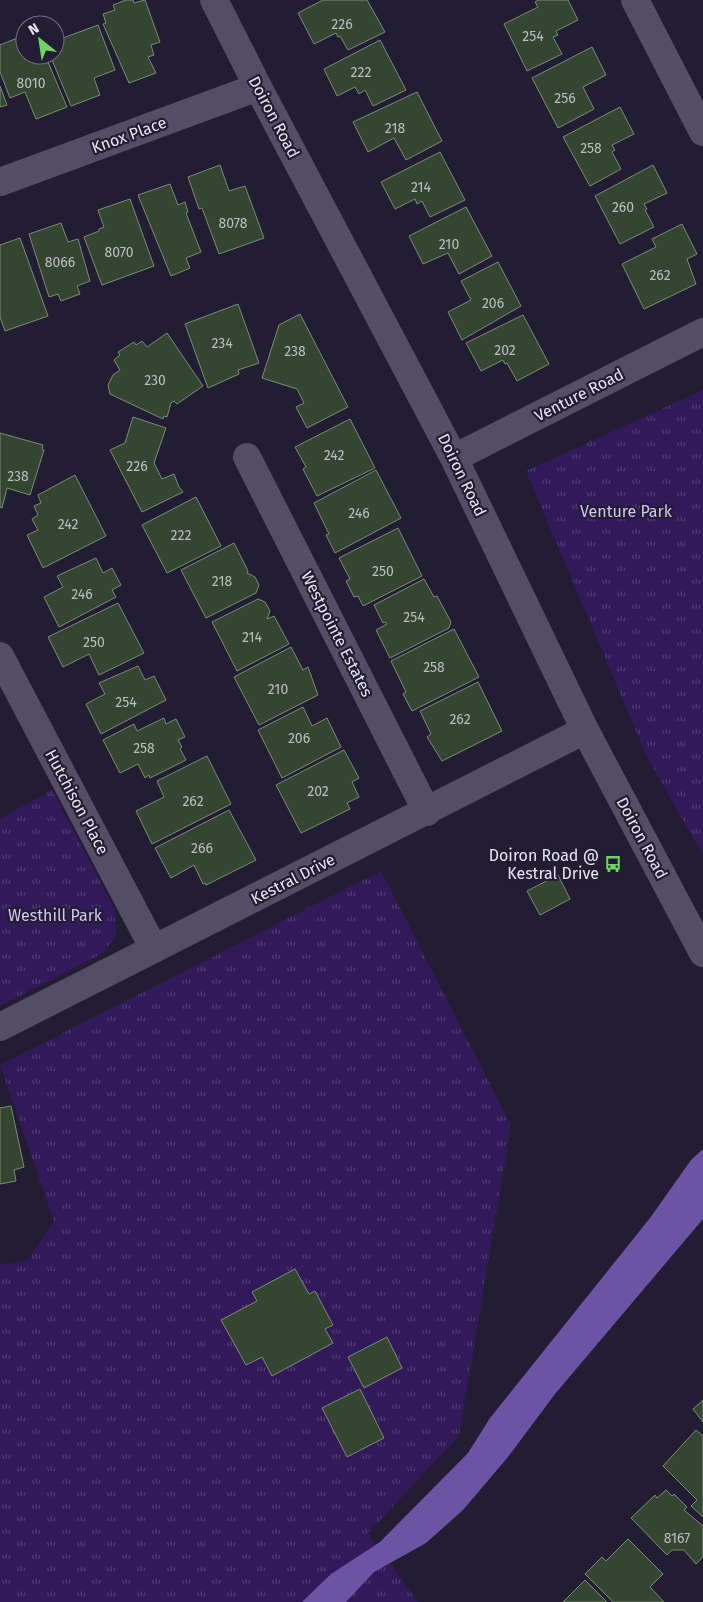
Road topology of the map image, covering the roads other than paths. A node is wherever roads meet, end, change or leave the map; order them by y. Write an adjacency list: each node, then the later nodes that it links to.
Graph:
1 (214, 0): 3 (street, Doiron Road)
2 (635, 0): 4 (street)
3 (258, 88): 5 (street, Knox Place); 8 (street, Doiron Road)
4 (703, 132)
5 (0, 182)
6 (703, 332): 8 (street, Venture Road)
7 (247, 457): 11 (street, Westpointe Estates)
8 (454, 458): 10 (street, Doiron Road)
9 (0, 656): 12 (street, Hutchison Place)
10 (585, 730): 11 (street, Kestral Drive); 13 (street, Doiron Road)
11 (427, 812): 12 (street, Kestral Drive)
12 (154, 949): 14 (street, Kestral Drive)
13 (703, 953)
14 (0, 1027)

